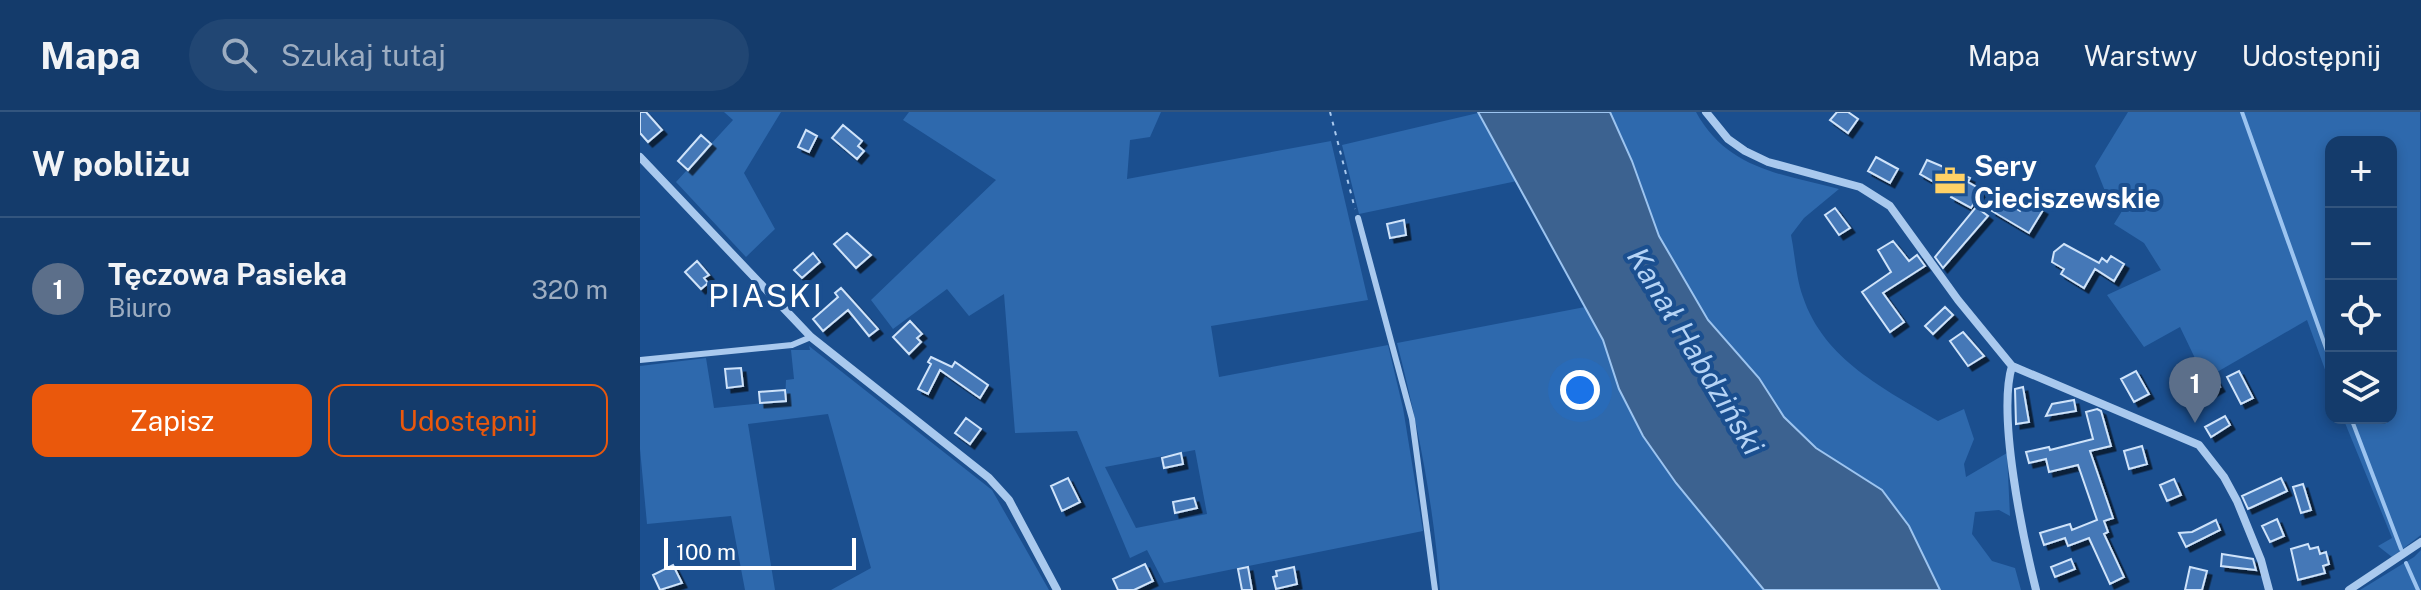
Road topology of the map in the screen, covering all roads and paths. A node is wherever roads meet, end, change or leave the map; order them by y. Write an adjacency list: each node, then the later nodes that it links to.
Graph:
1 (1330, 112): 4 (path)
2 (1706, 112): 7 (street)
3 (640, 157): 5 (street)
4 (1358, 218): 10 (lane)
5 (811, 337): 6 (lane); 9 (street)
6 (640, 360)
7 (2012, 366): 11 (street); 12 (street)
8 (2421, 542): 13 (street)
9 (1057, 590)
10 (1435, 590)
11 (2036, 590)
12 (2269, 590)
13 (2349, 590)

